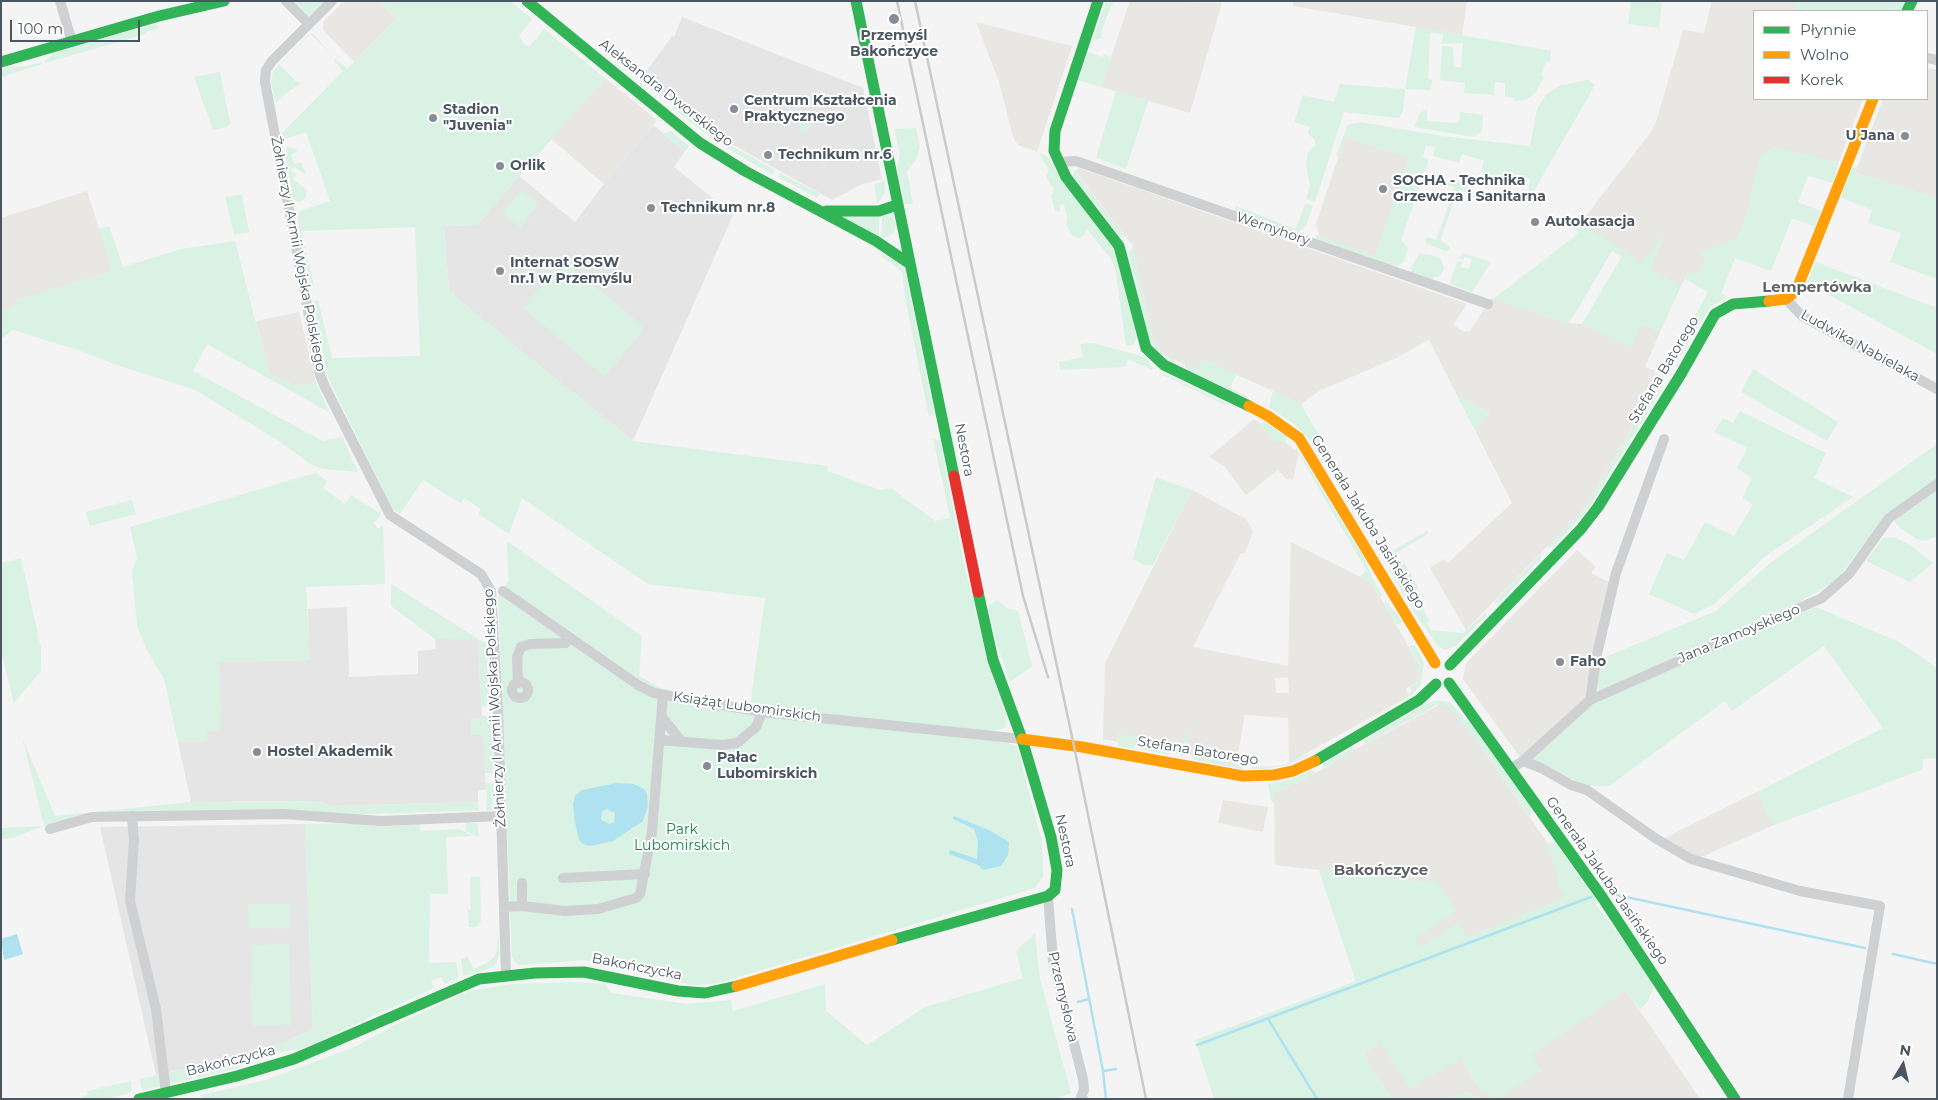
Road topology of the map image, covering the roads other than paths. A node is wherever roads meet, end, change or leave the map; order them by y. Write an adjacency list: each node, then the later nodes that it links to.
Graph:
1 (60, 1): 10 (street)
2 (224, 1): 8 (street)
3 (286, 1): 9 (street)
4 (332, 1): 9 (street, Żołnierzy I Armii Wojska Polskiego)
5 (527, 1): 15 (street, Aleksandra Dworskiego)
6 (856, 1): 14 (street, Nestora)
7 (1098, 1): 13 (street, Generała Jakuba Jasińskiego)
8 (199, 4): 10 (street)
9 (309, 24): 24 (street, Żołnierzy I Armii Wojska Polskiego)
10 (72, 42): 11 (street)
11 (1, 62)
12 (1872, 100): 19 (street)
13 (1058, 162): 20 (street, Wernyhory); 27 (street, Generała Jakuba Jasińskiego)
14 (897, 205): 15 (street, Aleksandra Dworskiego); 16 (street, Nestora)
15 (821, 211): 17 (street, Aleksandra Dworskiego)
16 (902, 223): 17 (street); 18 (street, Nestora)
17 (876, 241): 18 (street, Aleksandra Dworskiego)
18 (910, 264): 34 (street, Nestora)
19 (1786, 299): 21 (street, Ludwika Nabielaka); 26 (street, Stefana Batorego)
20 (1488, 304)
21 (1937, 389)
22 (1664, 439): 31 (street)
23 (1937, 484): 31 (street, Jana Zamoyskiego)
24 (489, 585): 25 (street, Książąt Lubomirskich); 40 (street, Żołnierzy I Armii Wojska Polskiego)
25 (570, 638): 28 (street); 30 (street, Książąt Lubomirskich)
26 (1450, 665): 27 (street); 29 (street)
27 (1432, 674): 29 (street); 34 (street, Stefana Batorego)
28 (518, 683)
29 (1449, 683): 38 (street, Generała Jakuba Jasińskiego)
30 (663, 694): 32 (street, Książąt Lubomirskich); 33 (street)
31 (1590, 700): 37 (street, Jana Zamoyskiego)
32 (762, 712): 34 (street, Książąt Lubomirskich); 36 (street)
33 (661, 716): 35 (street); 36 (street)
34 (1022, 739): 45 (street, Nestora)
35 (659, 740): 36 (street); 42 (street)
36 (682, 742)
37 (1523, 762): 38 (street, Jana Zamoyskiego); 53 (street)
38 (1510, 769): 52 (street, Generała Jakuba Jasińskiego)
39 (132, 816): 40 (street); 41 (street); 49 (street)
40 (502, 816): 47 (street, Żołnierzy I Armii Wojska Polskiego)
41 (50, 828)
42 (645, 874): 43 (street); 46 (street)
43 (564, 878)
44 (522, 884): 46 (street)
45 (1048, 896): 48 (street, Bakończycka); 50 (street, Przemysłowa)
46 (522, 906): 47 (street)
47 (504, 907): 48 (street, Żołnierzy I Armii Wojska Polskiego)
48 (506, 975): 49 (street, Bakończycka)
49 (166, 1093): 51 (street, Bakończycka)
50 (1081, 1098)
51 (139, 1099)
52 (1735, 1099)
53 (1848, 1099)

